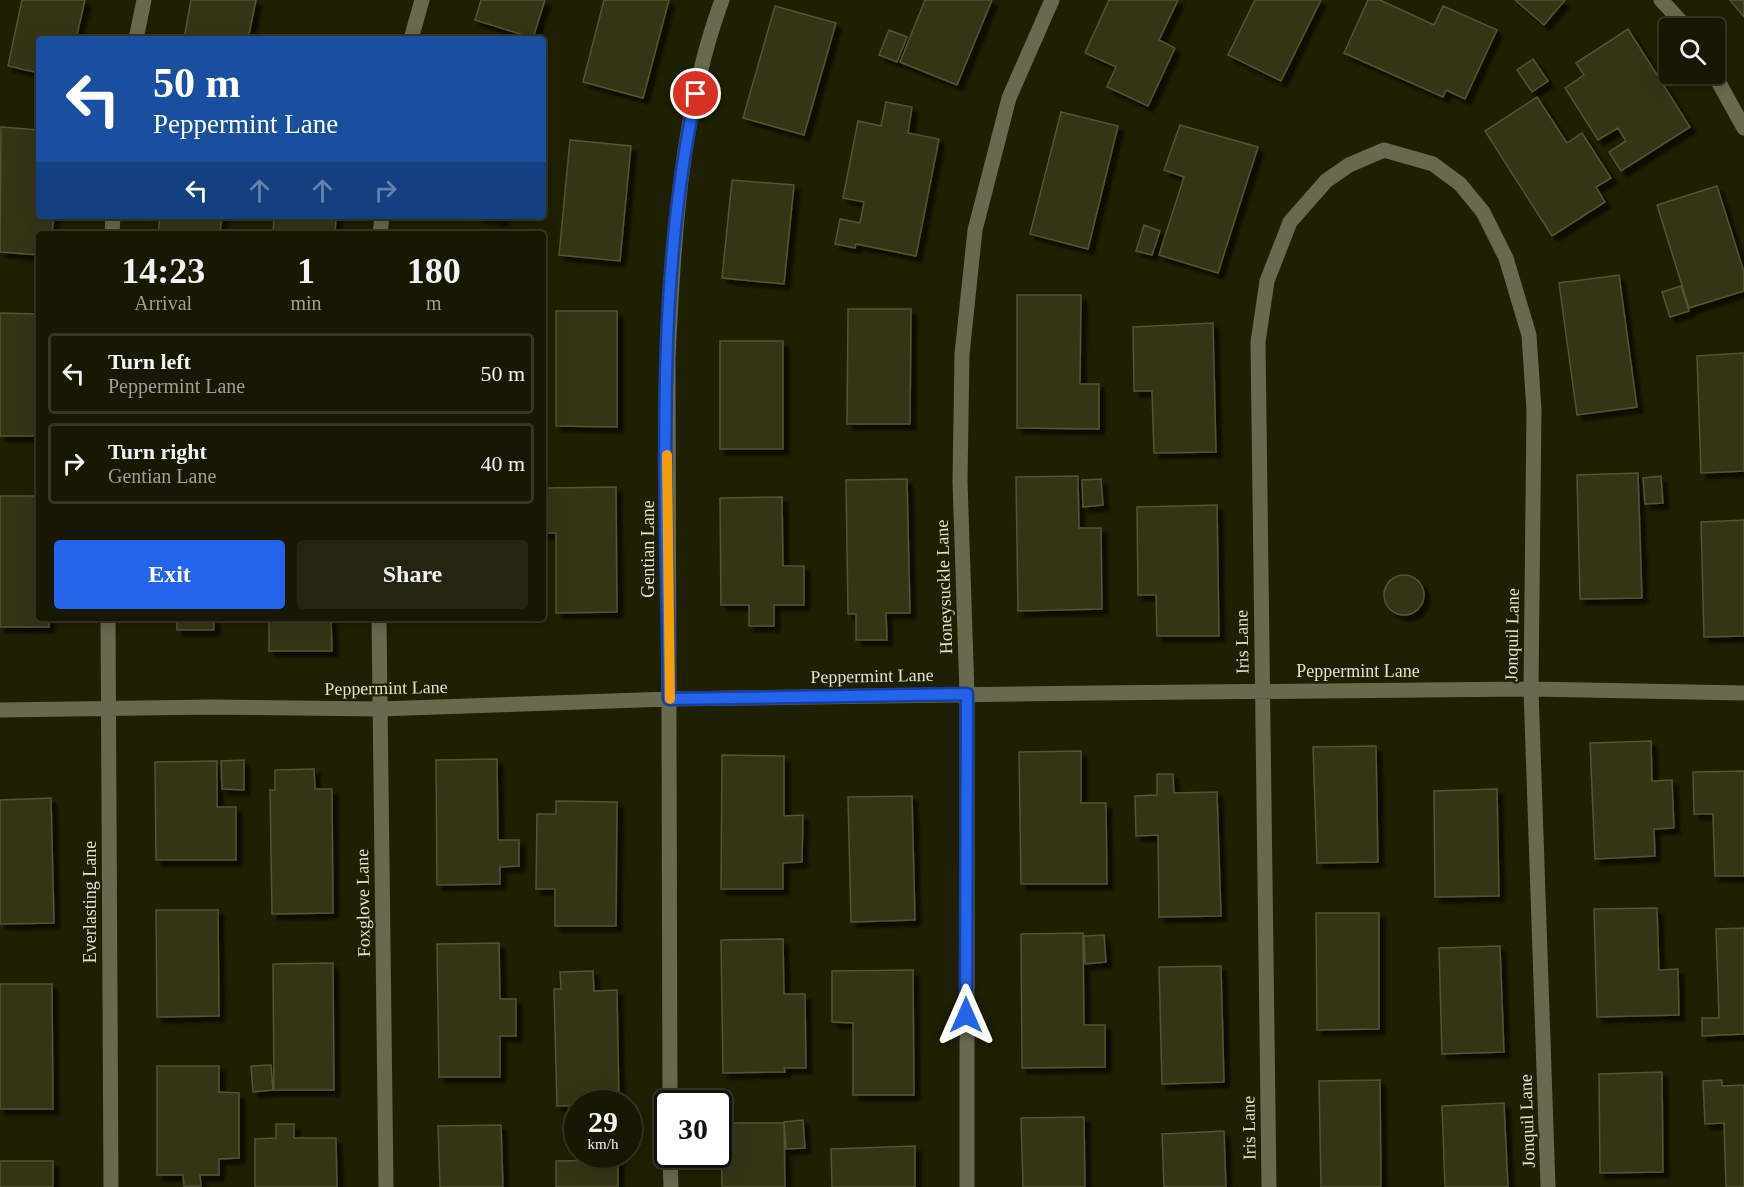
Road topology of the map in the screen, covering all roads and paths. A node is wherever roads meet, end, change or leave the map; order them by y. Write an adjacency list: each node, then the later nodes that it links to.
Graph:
1 (144, 0): 7 (street)
2 (422, 0): 8 (street)
3 (722, 0): 18 (street, Gentian Lane)
4 (1052, 0): 17 (street, Honeysuckle Lane)
5 (1661, 0): 6 (street)
6 (1678, 18)
7 (137, 36)
8 (412, 36)
9 (1720, 84): 10 (street)
10 (1744, 128)
11 (1384, 150): 14 (street, Jonquil Lane); 15 (street, Iris Lane)
12 (108, 621): 21 (street, Everlasting Lane)
13 (379, 621): 19 (street, Foxglove Lane)
14 (1531, 689): 15 (street, Peppermint Lane); 16 (street, Peppermint Lane); 29 (street, Jonquil Lane)
15 (1263, 691): 17 (street, Peppermint Lane); 28 (street, Iris Lane)
16 (1744, 693)
17 (967, 694): 18 (street, Peppermint Lane); 27 (street, Honeysuckle Lane)
18 (669, 699): 19 (street, Peppermint Lane); 22 (street, Gentian Lane)
19 (380, 709): 21 (street, Peppermint Lane); 25 (street, Foxglove Lane)
20 (0, 710): 21 (street, Peppermint Lane)
21 (108, 710): 24 (street, Everlasting Lane)
22 (670, 1090)
23 (670, 1168): 26 (street)
24 (111, 1187)
25 (386, 1187)
26 (670, 1187)
27 (967, 1187)
28 (1269, 1187)
29 (1548, 1187)

